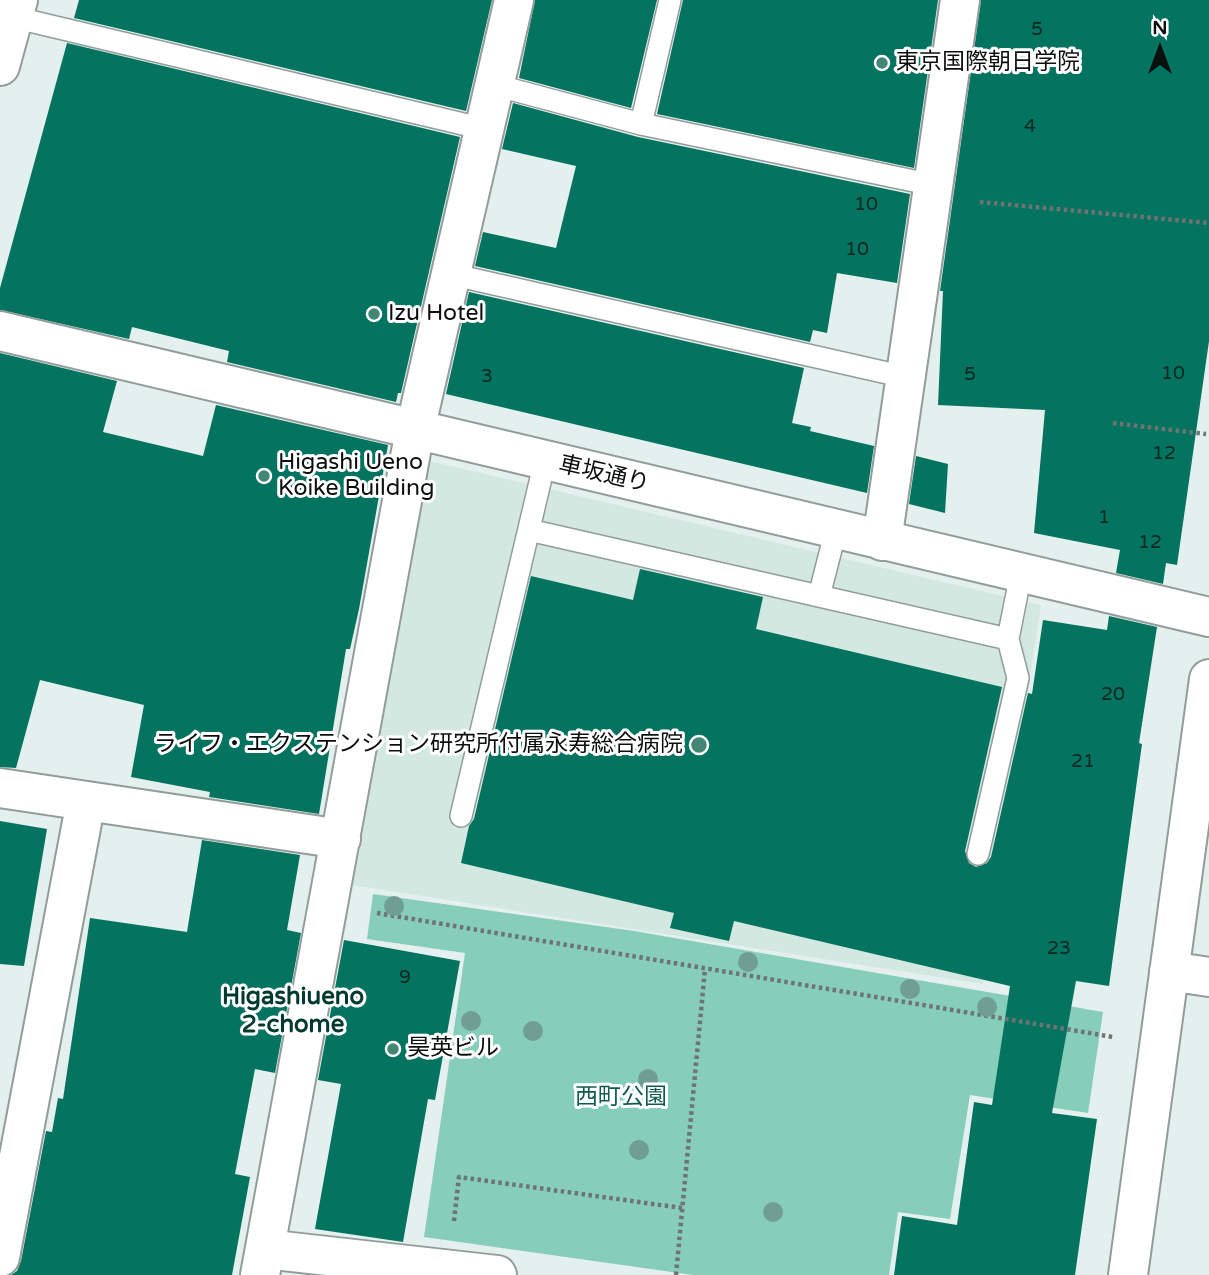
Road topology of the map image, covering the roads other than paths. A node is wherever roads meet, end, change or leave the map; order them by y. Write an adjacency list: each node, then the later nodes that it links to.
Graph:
1 (514, 0): 6 (street)
2 (670, 0): 7 (lane)
3 (960, 0): 9 (street)
4 (15, 9): 5 (street); 8 (lane)
5 (0, 66)
6 (495, 85): 7 (lane); 8 (street)
7 (641, 124): 9 (lane)
8 (484, 129): 10 (street)
9 (933, 185): 12 (street)
10 (450, 274): 12 (lane); 13 (street)
11 (0, 331): 13 (street, 車坂通り)
12 (905, 377): 17 (street)
13 (415, 430): 14 (street, 車坂通り); 26 (street)
14 (545, 461): 15 (lane); 16 (street, 車坂通り)
15 (529, 530): 19 (lane); 25 (lane)
16 (836, 530): 17 (street, 車坂通り); 19 (lane)
17 (882, 541): 18 (street, 車坂通り)
18 (1021, 573): 20 (street, 車坂通り); 21 (lane)
19 (819, 596): 21 (lane)
20 (1209, 617)
21 (1008, 639): 27 (lane)
22 (1209, 679): 28 (street)
23 (0, 788): 24 (street)
24 (86, 801): 26 (street); 30 (street)
25 (461, 816)
26 (341, 839): 31 (street)
27 (978, 854)
28 (1169, 971): 29 (street); 33 (street)
29 (1209, 977)
30 (0, 1257)
31 (262, 1262): 32 (street)
32 (497, 1275)
33 (1128, 1275)

